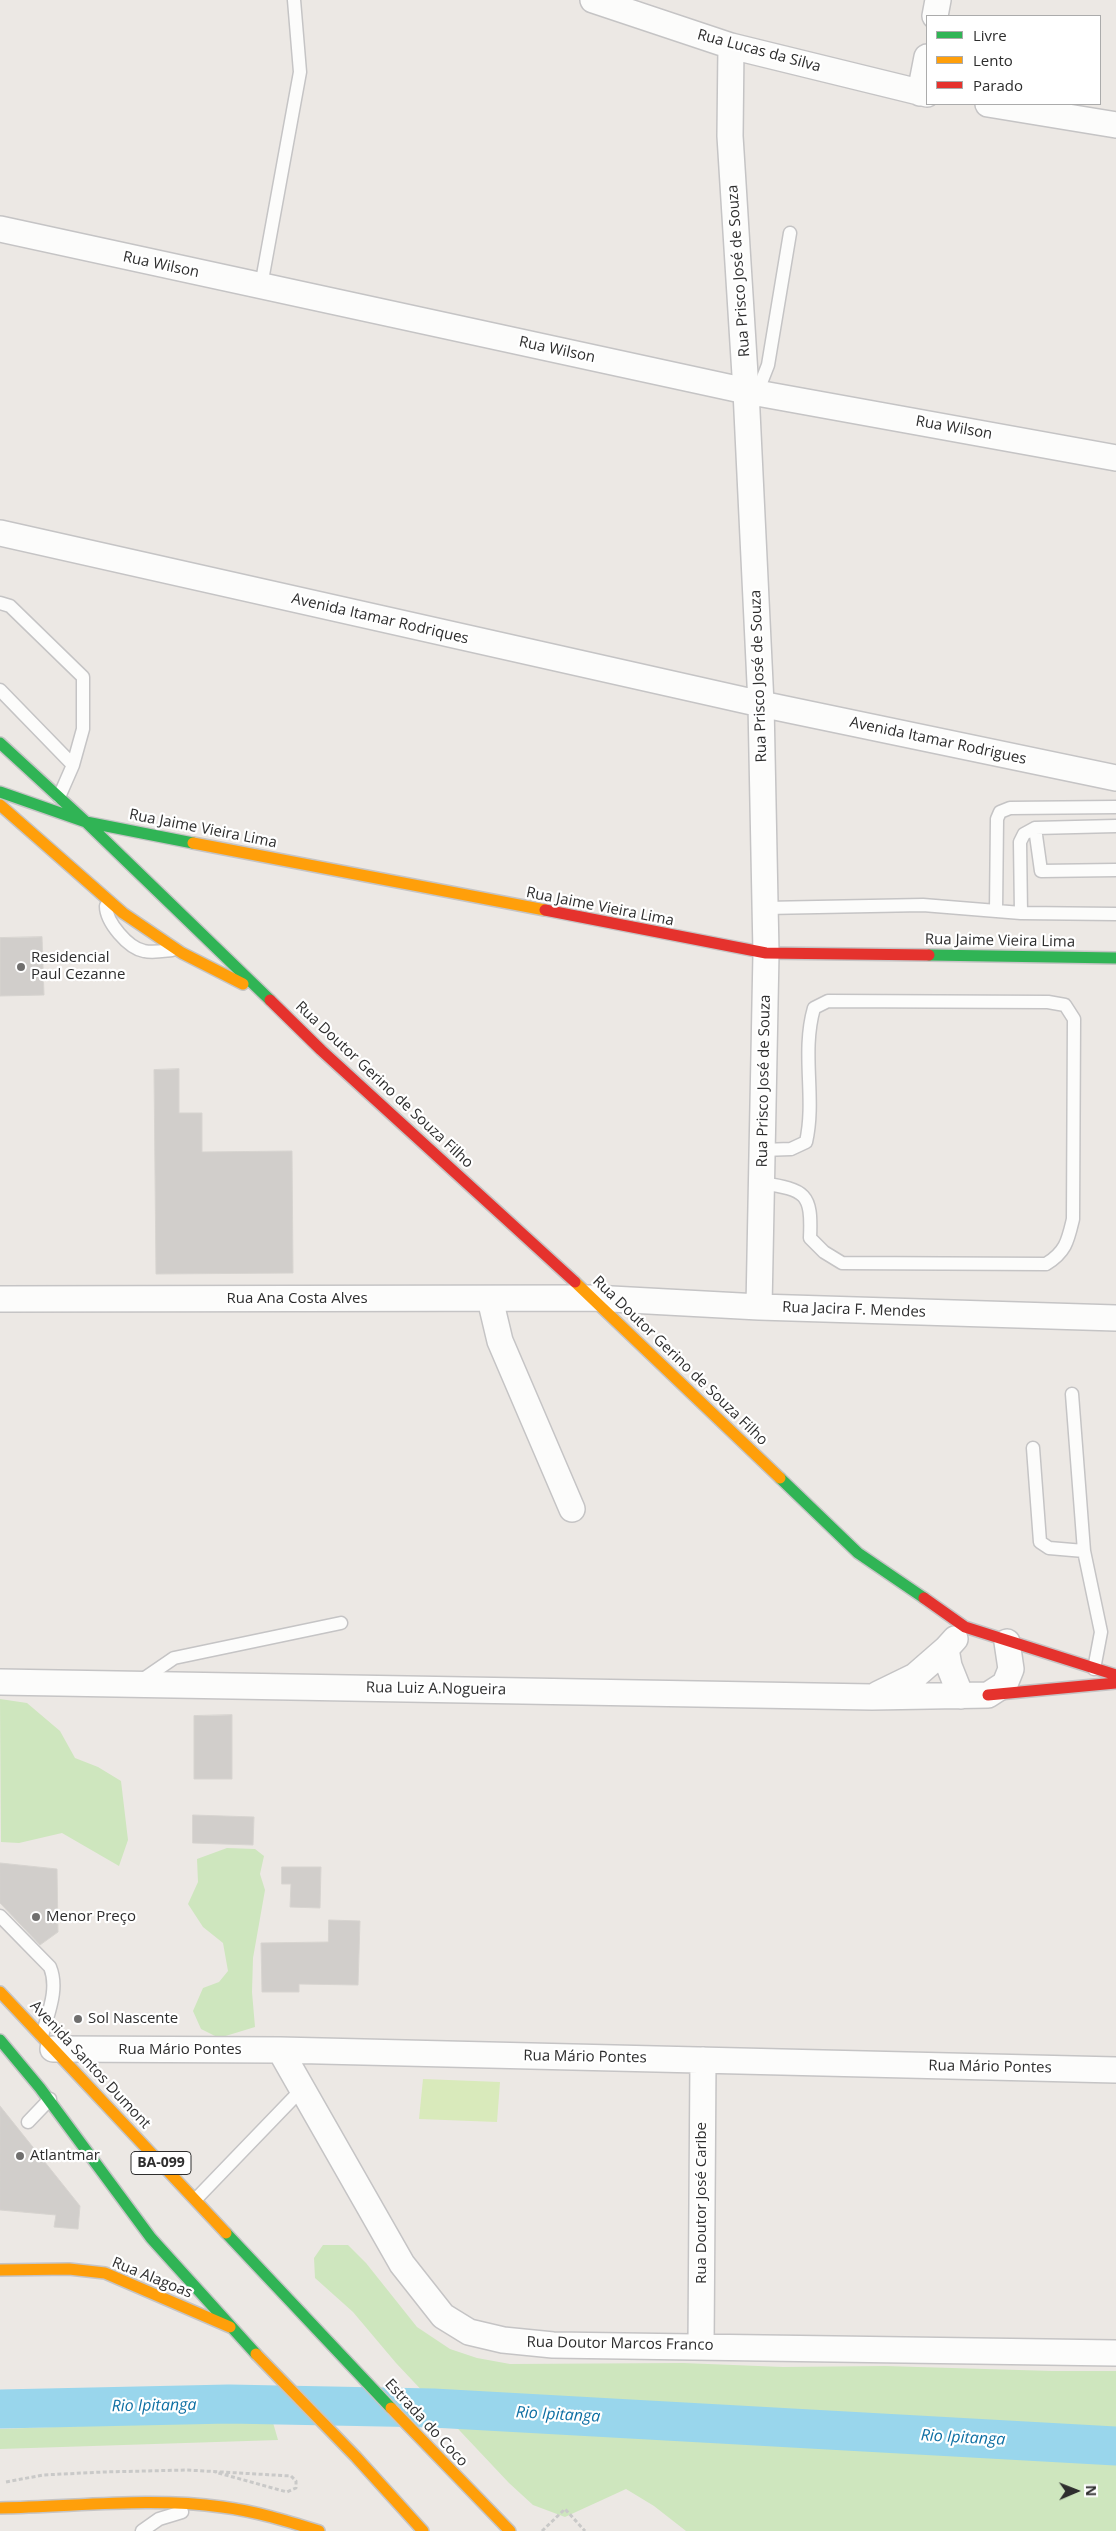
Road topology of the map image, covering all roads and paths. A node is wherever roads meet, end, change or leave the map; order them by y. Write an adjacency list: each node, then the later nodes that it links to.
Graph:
1 (294, 0): 12 (lane)
2 (593, 0): 5 (street, Rua Lucas da Silva)
3 (938, 0): 4 (street)
4 (935, 15)
5 (731, 46): 7 (street, Rua Lucas da Silva); 13 (street, Rua Prisco José de Souza)
6 (926, 69): 7 (street)
7 (924, 93)
8 (994, 105): 9 (street)
9 (1116, 125)
10 (0, 229): 12 (street, Rua Wilson)
11 (790, 233): 13 (lane)
12 (261, 286): 13 (street, Rua Wilson)
13 (751, 392): 14 (street, Rua Wilson); 18 (street, Rua Prisco José de Souza)
14 (1116, 458)
15 (1, 534): 18 (street, Avenida Itamar Rodriques)
16 (0, 603): 20 (lane)
17 (0, 690): 20 (lane)
18 (761, 704): 21 (street, Avenida Itamar Rodrigues); 31 (street, Rua Prisco José de Souza)
19 (0, 743): 23 (main road, Rua Doutor Gerino de Souza Filho)
20 (73, 765): 23 (lane)
21 (1116, 778)
22 (0, 792): 26 (main road, Rua Jaime Vieira Lima)
23 (59, 797): 26 (main road, Rua Doutor Gerino de Souza Filho)
24 (0, 805): 30 (main road, Rua Doutor Gerino de Souza Filho)
25 (1116, 807): 32 (lane)
26 (86, 822): 36 (main road, Rua Jaime Vieira Lima); 38 (main road, Rua Doutor Gerino de Souza Filho)
27 (1116, 826): 28 (lane)
28 (1035, 828): 29 (lane); 33 (lane)
29 (1116, 870)
30 (105, 898): 35 (main road, Rua Doutor Gerino de Souza Filho); 35 (lane)
31 (765, 908): 32 (lane); 36 (street, Rua Prisco José de Souza)
32 (996, 911): 33 (lane)
33 (1021, 913): 34 (lane)
34 (1116, 914)
35 (176, 949): 38 (main road, Rua Doutor Gerino de Souza Filho)
36 (766, 953): 37 (main road, Rua Jaime Vieira Lima); 39 (street, Rua Prisco José de Souza)
37 (1116, 958)
38 (269, 997): 41 (main road, Rua Doutor Gerino de Souza Filho)
39 (762, 1150): 40 (street, Rua Prisco José de Souza); 40 (lane)
40 (762, 1183): 44 (street, Rua Prisco José de Souza)
41 (593, 1298): 43 (street, Rua Ana Costa Alves); 44 (street, Rua Jacira F. Mendes); 51 (main road, Rua Doutor Gerino de Souza Filho)
42 (0, 1299): 43 (street, Rua Ana Costa Alves)
43 (490, 1300): 48 (street)
44 (760, 1307): 45 (street, Rua Jacira F. Mendes)
45 (1116, 1318)
46 (1072, 1394): 49 (lane)
47 (1033, 1448): 49 (lane)
48 (572, 1509)
49 (1084, 1551): 54 (lane)
50 (341, 1623): 58 (lane)
51 (965, 1627): 52 (main road, Rua Doutor Gerino de Souza Filho); 53 (street, Rua Luiz A.Nogueira)
52 (1007, 1642): 54 (main road, Rua Doutor Gerino de Souza Filho); 59 (street)
53 (946, 1649): 60 (street); 61 (street, Rua Luiz A.Nogueira)
54 (1094, 1669): 55 (main road, Rua Doutor Gerino de Souza Filho)
55 (1116, 1675)
56 (0, 1682): 58 (street, Rua Luiz A.Nogueira)
57 (1116, 1683): 59 (main road)
58 (135, 1684): 61 (street, Rua Luiz A.Nogueira)
59 (988, 1695): 60 (street, Rua Luiz A.Nogueira)
60 (961, 1696): 61 (street, Rua Luiz A.Nogueira)
61 (872, 1697)
62 (0, 1916): 65 (lane)
63 (0, 1992): 65 (main road, Avenida Santos Dumont / BA-099)
64 (0, 2040): 70 (main road, BA-099)
65 (48, 2042): 66 (street, Rua Mário Pontes); 72 (main road, Avenida Santos Dumont / BA-099)
66 (280, 2050): 67 (street, Rua Mário Pontes); 69 (street, Rua Doutor Marcos Franco)
67 (703, 2060): 68 (street, Rua Mário Pontes); 76 (street, Rua Doutor José Caribe)
68 (1116, 2070)
69 (302, 2089): 72 (lane); 76 (street, Rua Doutor Marcos Franco)
70 (50, 2099): 71 (lane); 74 (main road, BA-099)
71 (28, 2122)
72 (196, 2199): 75 (main road, Avenida Santos Dumont / BA-099)
73 (0, 2270): 74 (main road, Rua Alagoas)
74 (230, 2327): 84 (main road, BA-099)
75 (323, 2334): 85 (main road, Estrada do Coco / BA-099)
76 (701, 2346): 77 (street, Rua Doutor Marcos Franco)
77 (1116, 2353)
78 (217, 2472): 78 (path); 79 (path)
79 (0, 2483)
80 (208, 2505): 81 (main road); 82 (lane); 83 (main road)
81 (0, 2508)
82 (142, 2531)
83 (319, 2531)
84 (423, 2531)
85 (510, 2531)
86 (542, 2531): 87 (path)
87 (585, 2531)

